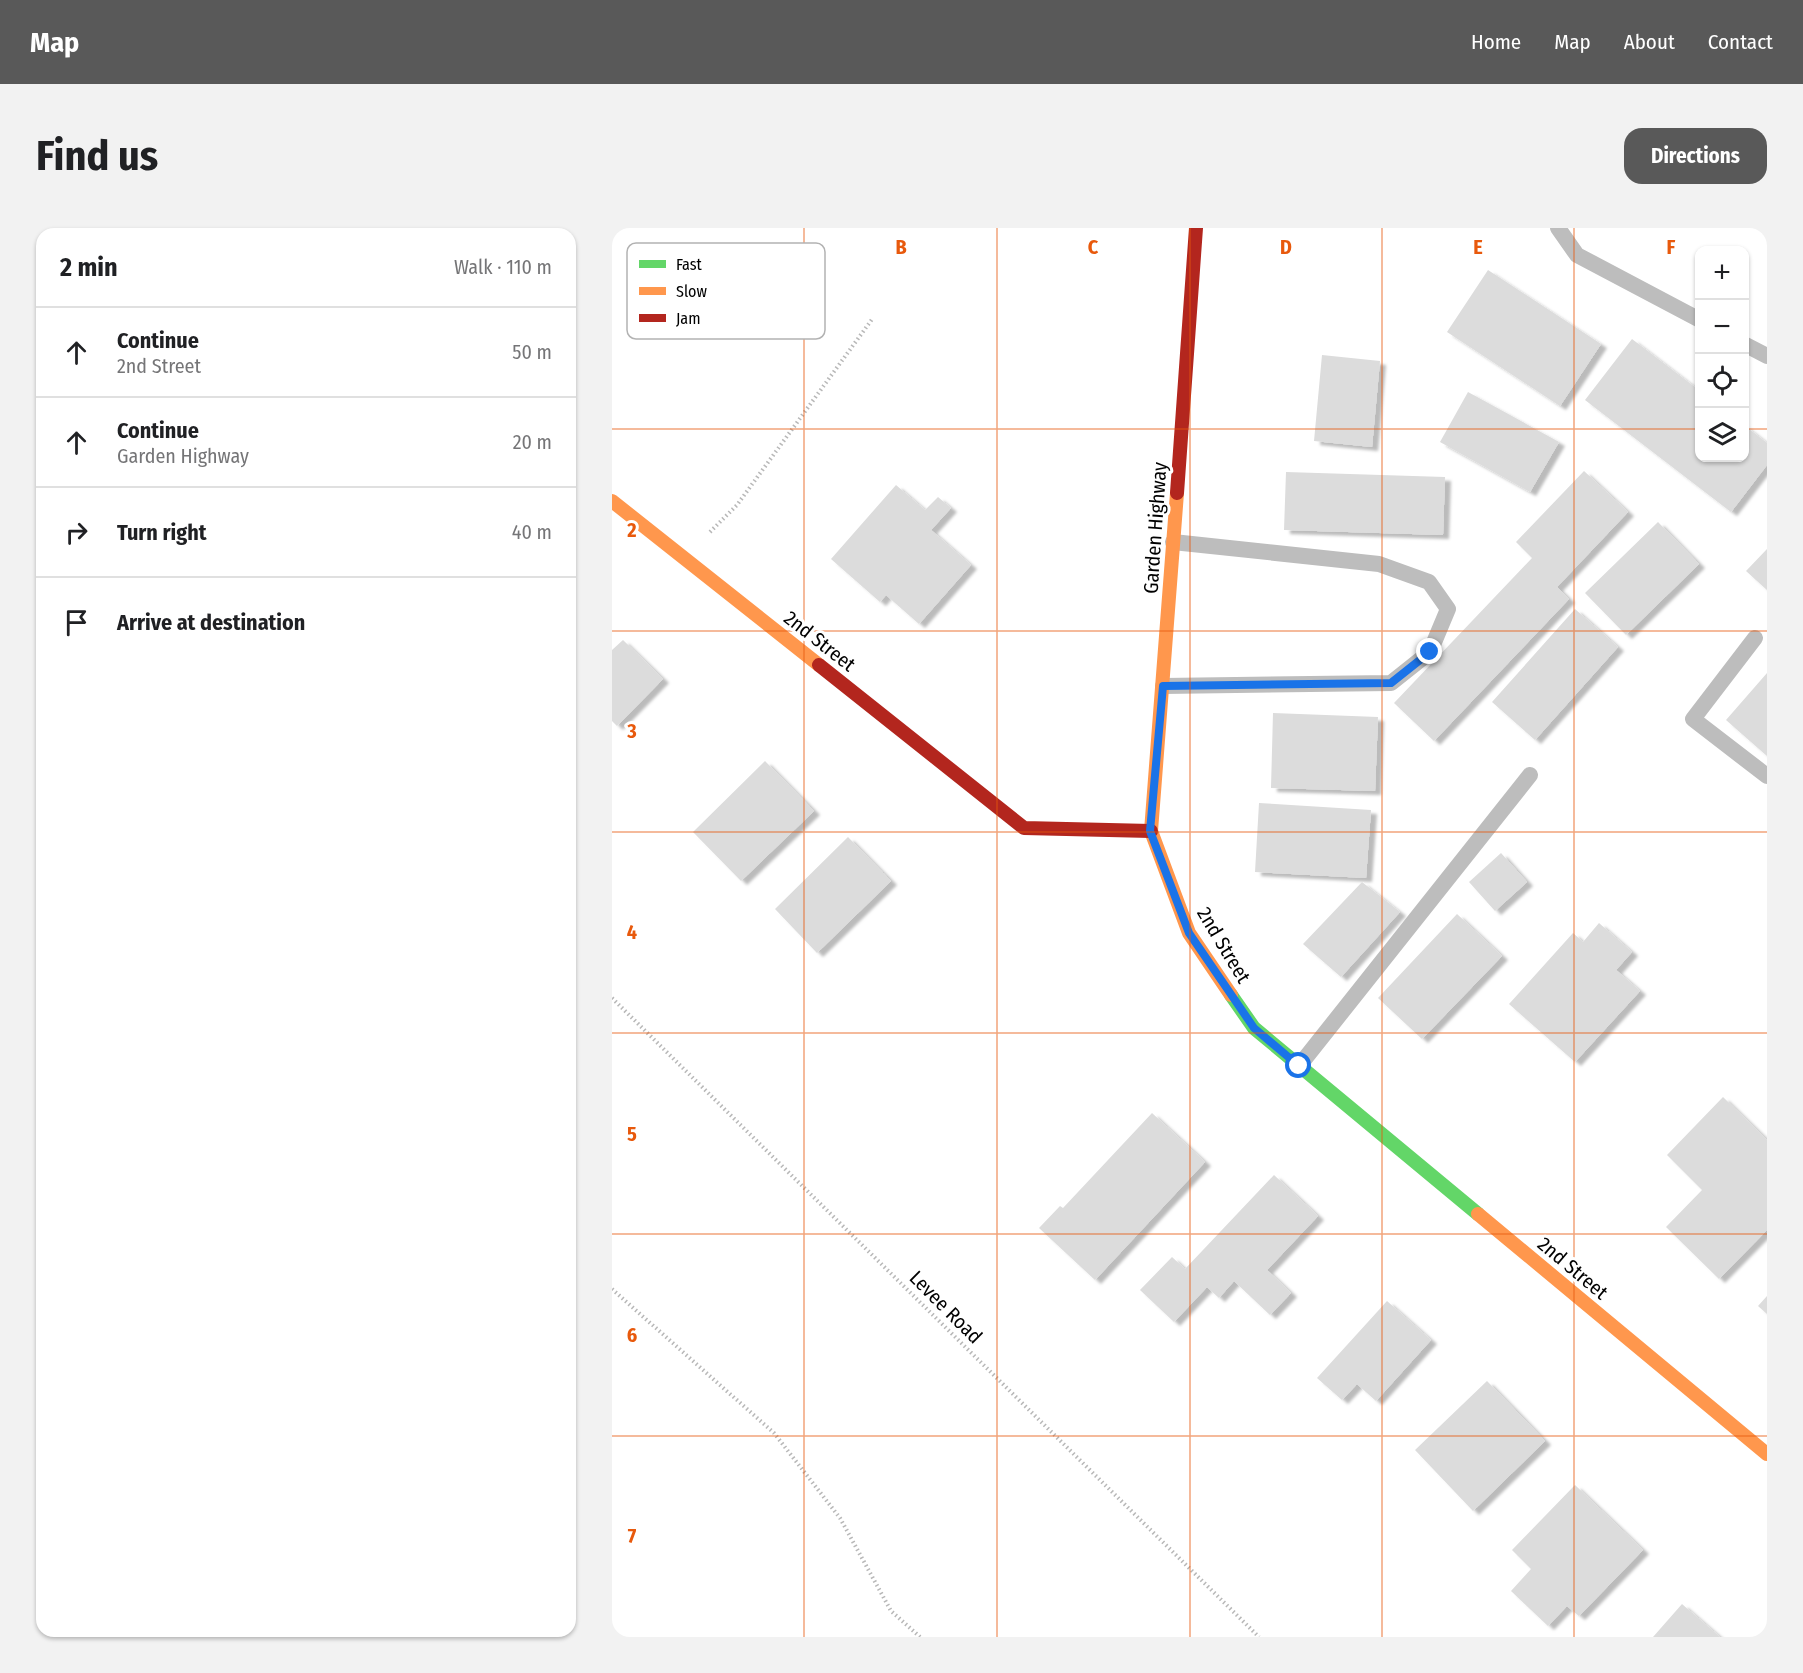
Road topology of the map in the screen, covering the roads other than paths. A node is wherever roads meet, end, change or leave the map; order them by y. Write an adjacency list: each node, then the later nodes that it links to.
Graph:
1 (1196, 228): 7 (main road, Garden Highway)
2 (1558, 228): 3 (lane)
3 (1695, 317)
4 (1749, 347): 5 (lane)
5 (1767, 356)
6 (612, 501): 12 (main road, 2nd Street)
7 (1173, 542): 9 (main road, Garden Highway); 9 (lane)
8 (1755, 638): 11 (lane)
9 (1163, 686): 12 (main road, Garden Highway)
10 (1530, 775): 13 (lane)
11 (1767, 776)
12 (1150, 831): 13 (main road, 2nd Street)
13 (1299, 1066): 14 (main road, 2nd Street)
14 (1767, 1454)

